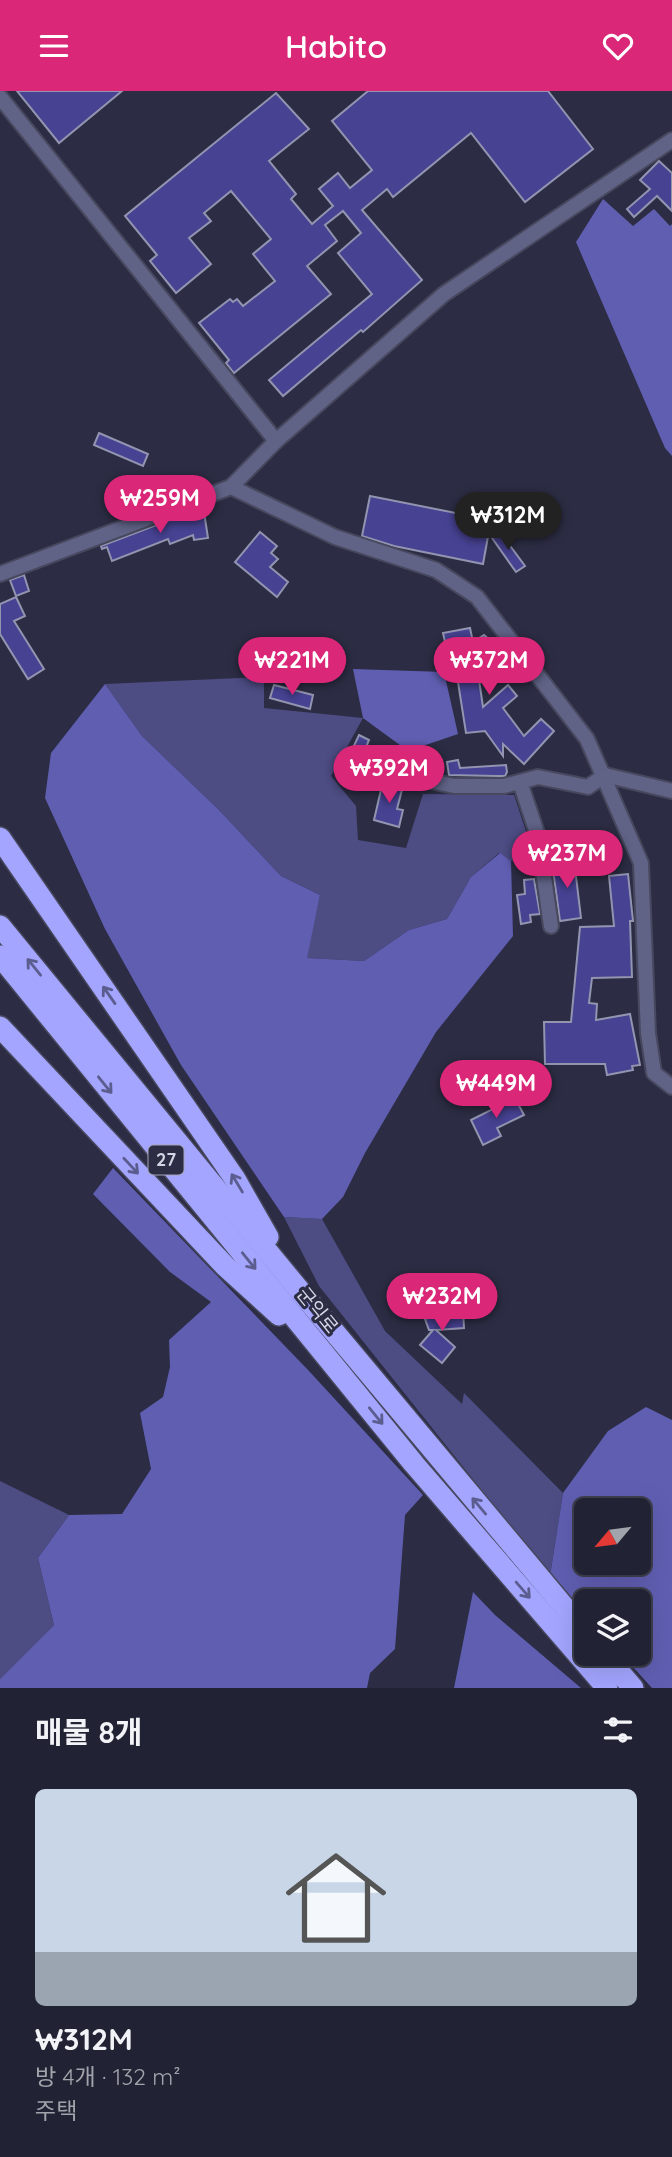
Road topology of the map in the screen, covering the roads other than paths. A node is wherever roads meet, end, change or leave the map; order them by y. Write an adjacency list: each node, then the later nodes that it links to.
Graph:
1 (0, 97): 3 (street)
2 (672, 140): 3 (street)
3 (276, 441): 4 (street)
4 (231, 487): 5 (street); 7 (street)
5 (0, 574)
6 (392, 765): 8 (street)
7 (605, 775): 8 (street); 9 (street); 15 (street)
8 (520, 782): 12 (street)
9 (672, 791)
10 (0, 838): 16 (highway, one-way to 10)
11 (0, 926): 16 (highway, 군익로 / 27, one-way to 11)
12 (551, 926)
13 (0, 956): 17 (highway, 군익로 / 27, one-way to 17)
14 (0, 1027): 17 (highway, one-way to 17)
15 (672, 1087)
16 (295, 1285): 18 (highway, 군익로 / 27, one-way to 16)
17 (332, 1363): 20 (highway, 군익로 / 27, one-way to 20)
18 (574, 1619)
19 (614, 1666): 21 (highway)
20 (607, 1688)
21 (633, 1688)

